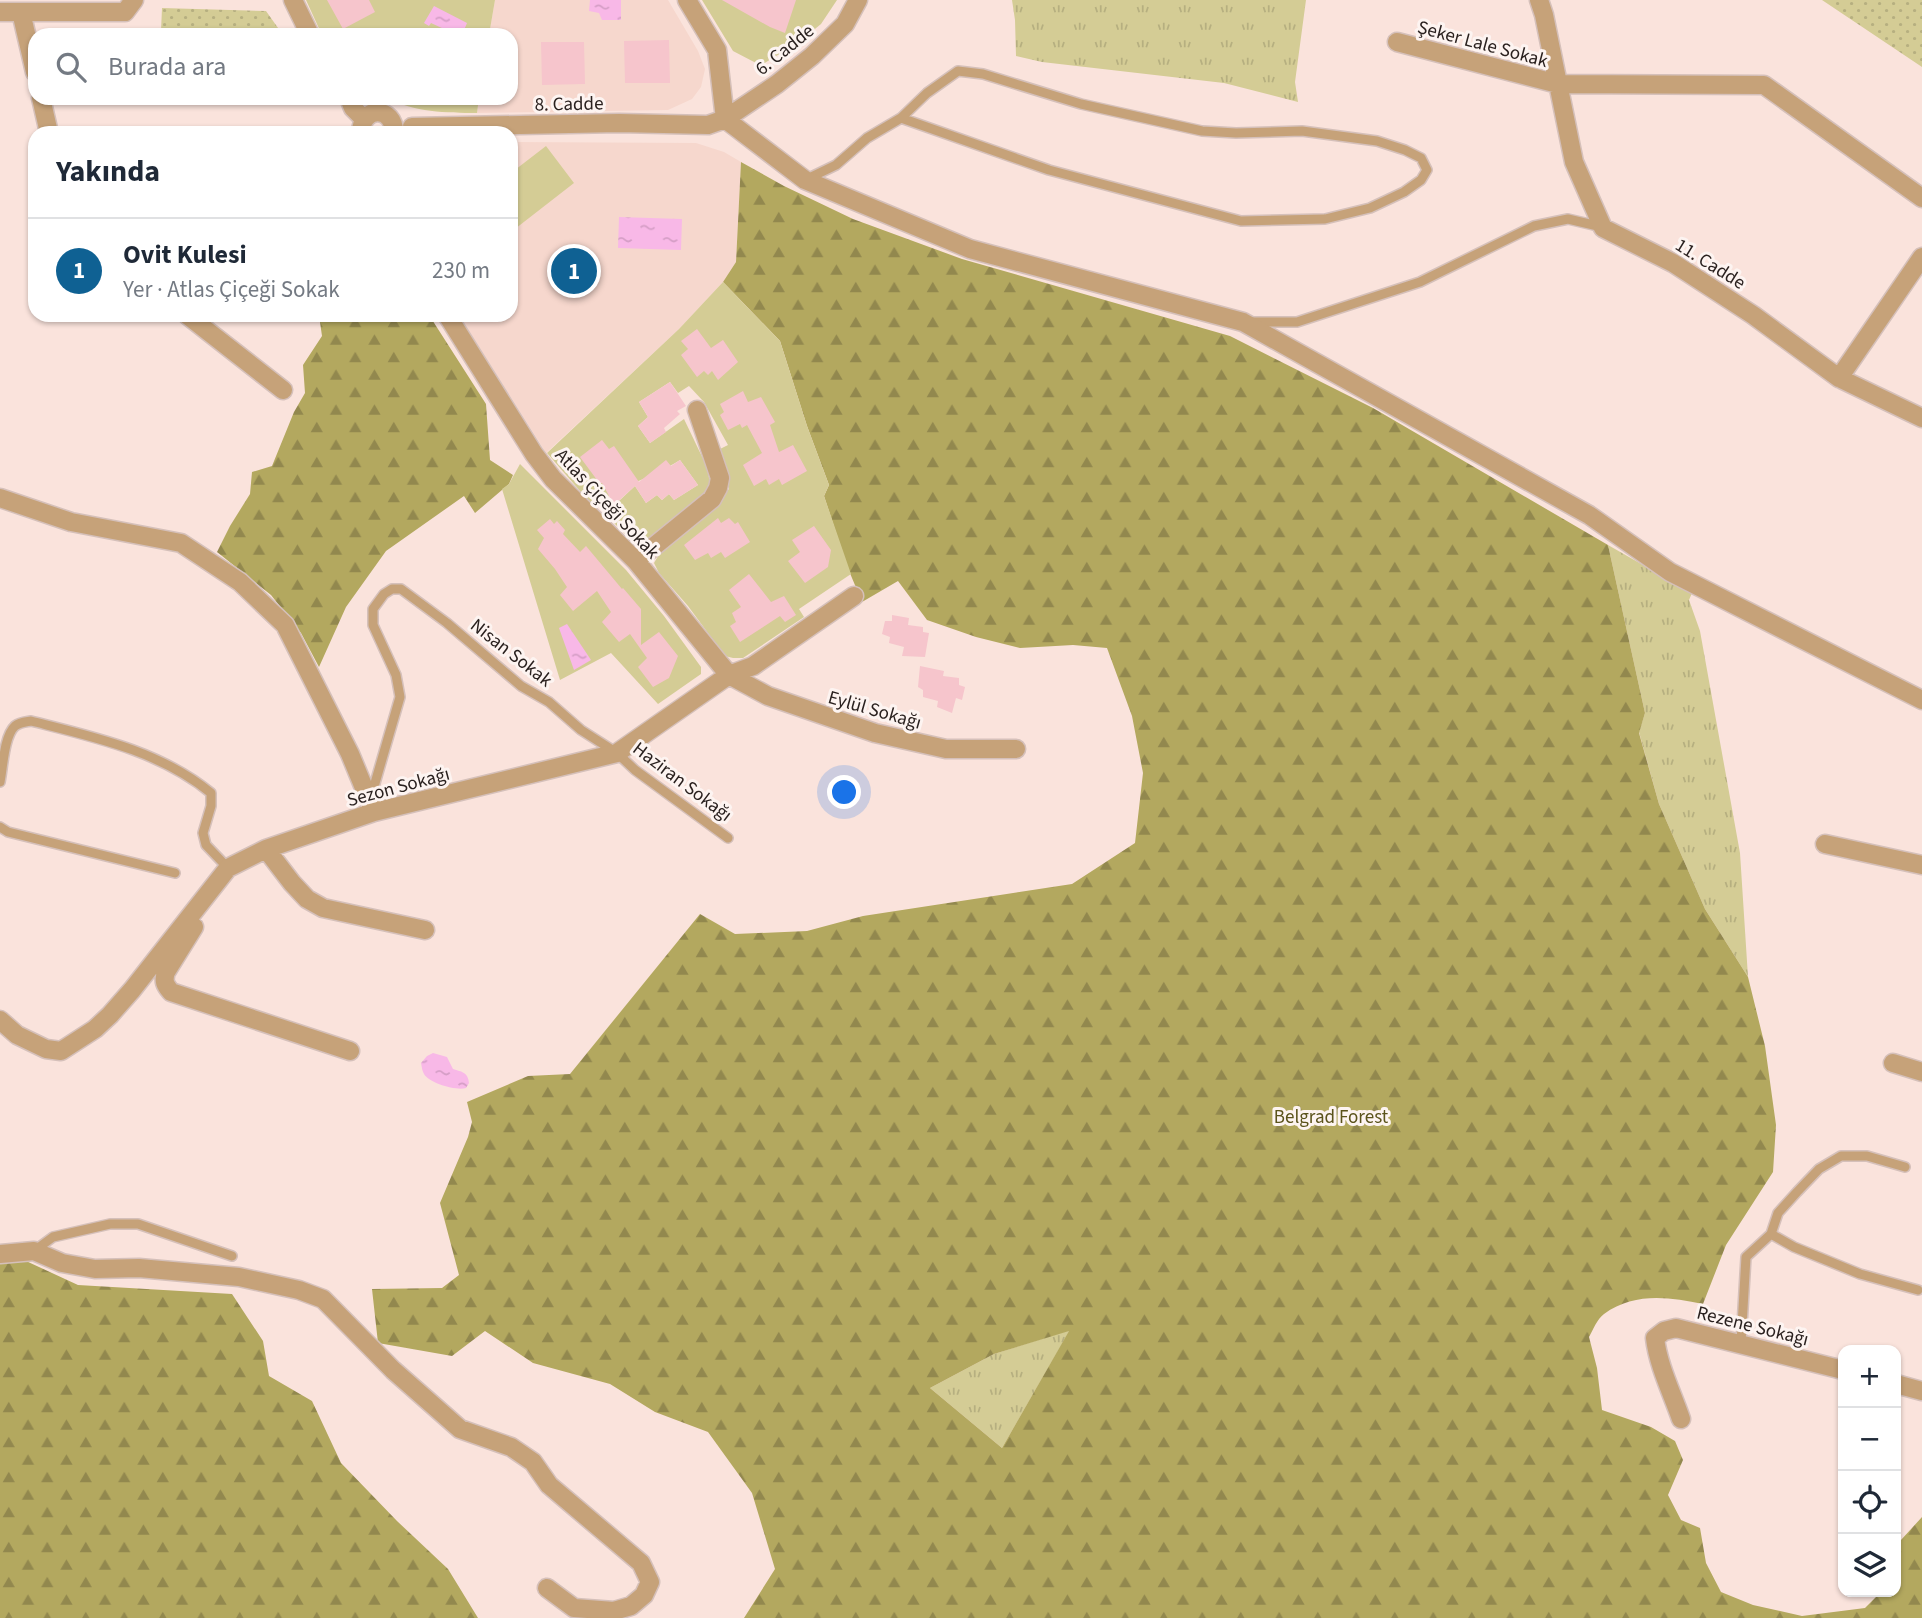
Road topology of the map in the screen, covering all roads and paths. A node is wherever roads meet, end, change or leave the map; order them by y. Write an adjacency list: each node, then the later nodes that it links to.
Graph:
1 (134, 0): 7 (street)
2 (293, 0): 8 (street)
3 (687, 0): 15 (street)
4 (858, 0): 15 (street, 6. Cadde)
5 (1539, 0): 11 (street)
6 (0, 12): 7 (street)
7 (21, 12): 9 (street)
8 (307, 28)
9 (28, 42)
10 (1397, 42): 11 (street, Şeker Lale Sokak)
11 (1558, 84): 22 (street, Şeker Lale Sokak); 23 (street)
12 (43, 105): 17 (street)
13 (352, 105): 16 (street)
14 (901, 118): 14 (lane); 21 (lane)
15 (725, 119): 20 (street, 8. Cadde); 21 (street)
16 (372, 120): 18 (street); 19 (street)
17 (47, 126)
18 (393, 126)
19 (406, 126)
20 (518, 126)
21 (805, 180): 27 (street)
22 (1922, 198)
23 (1603, 228): 27 (lane); 28 (street, 11. Cadde)
24 (1922, 257): 28 (street)
25 (196, 322): 29 (street)
26 (451, 322): 33 (street, Atlas Çiçeği Sokak)
27 (1243, 322): 36 (street)
28 (1839, 377): 31 (street, 11. Cadde)
29 (283, 390)
30 (697, 410): 33 (street)
31 (1922, 418)
32 (0, 498): 40 (street)
33 (636, 561): 35 (street, Atlas Çiçeği Sokak)
34 (854, 596): 35 (street, Sezon Sokağı)
35 (729, 676): 37 (street, Eylül Sokağı); 38 (street, Sezon Sokağı)
36 (1922, 700)
37 (1016, 749)
38 (617, 753): 40 (street, Sezon Sokağı); 40 (lane, Nisan Sokak); 42 (lane, Haziran Sokağı)
39 (0, 782): 46 (lane)
40 (372, 807): 44 (street, Sezon Sokağı)
41 (0, 827): 47 (lane)
42 (728, 838)
43 (1825, 844): 45 (street)
44 (268, 852): 46 (street, Sezon Sokağı); 48 (street); 50 (street)
45 (1922, 865)
46 (228, 868): 49 (street, Sezon Sokağı)
47 (175, 873)
48 (425, 930)
49 (0, 1020)
50 (350, 1051)
51 (1893, 1063): 52 (street)
52 (1922, 1072)
53 (1905, 1167): 54 (lane)
54 (1771, 1234): 58 (lane); 59 (lane)
55 (34, 1251): 56 (street); 57 (lane); 64 (street)
56 (0, 1254)
57 (233, 1256)
58 (1917, 1290)
59 (1741, 1343): 60 (street, Rezene Sokağı); 63 (street, Rezene Sokağı)
60 (1838, 1369)
61 (1901, 1385): 62 (street)
62 (1922, 1391)
63 (1681, 1419)
64 (547, 1588)

